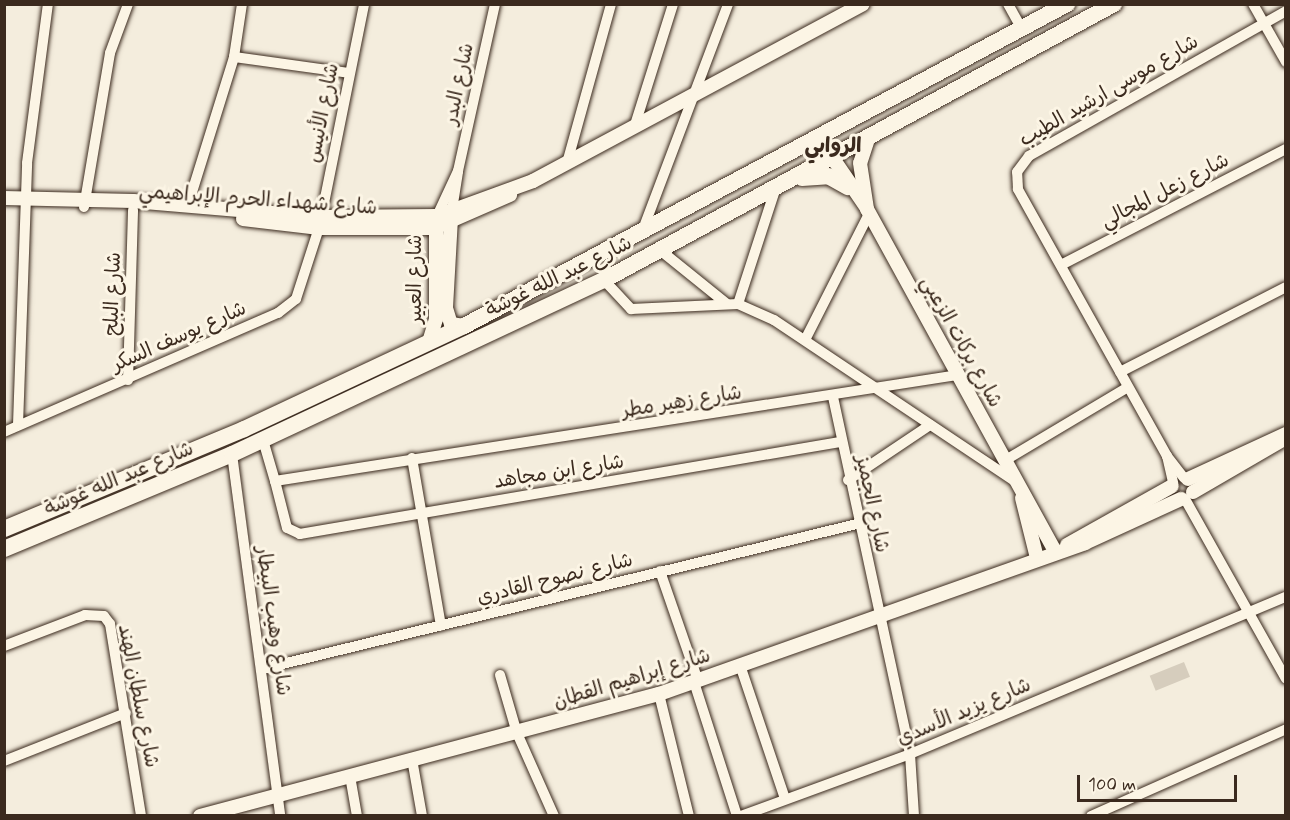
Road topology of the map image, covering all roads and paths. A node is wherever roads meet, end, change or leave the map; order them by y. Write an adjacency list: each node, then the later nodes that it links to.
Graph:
1 (48, 4): 32 (street)
2 (128, 4): 33 (street)
3 (242, 4): 17 (street)
4 (364, 4): 19 (street, شارع الأنيس)
5 (495, 4): 27 (street, شارع البدر)
6 (611, 4): 26 (street)
7 (673, 4): 21 (street)
8 (728, 4): 20 (street)
9 (1008, 4): 16 (street)
10 (1067, 4): 16 (main road, شارع عبد الله غوشة)
11 (1114, 4): 23 (main road, شارع عبد الله غوشة)
12 (1253, 4): 15 (street)
13 (862, 5): 20 (street, شارع شهداء الحرم الإبراهيمي)
14 (1286, 11): 15 (street, شارع موسى ارشيد الطيب)
15 (1264, 22): 18 (street); 43 (street, شارع موسى ارشيد الطيب)
16 (1022, 29): 22 (main road, شارع عبد الله غوشة)
17 (234, 57): 19 (street); 34 (street)
18 (1286, 62)
19 (349, 74): 39 (street, شارع الأنيس)
20 (691, 97): 21 (street, شارع شهداء الحرم الإبراهيمي); 41 (street)
21 (634, 128): 26 (street, شارع شهداء الحرم الإبراهيمي)
22 (819, 138): 25 (street, شارع بركات الزعبي); 41 (main road, شارع عبد الله غوشة)
23 (868, 139): 25 (main road, شارع عبد الله غوشة); 37 (street, شارع بركات الزعبي)
24 (1286, 149): 43 (street, شارع زعل المجالي)
25 (832, 159): 28 (main road, شارع عبد الله غوشة); 29 (street, شارع بركات الزعبي)
26 (567, 163): 38 (street, شارع شهداء الحرم الإبراهيمي)
27 (458, 171): 38 (street, شارع البدر); 40 (street, شارع البدر)
28 (795, 178): 29 (main road); 30 (main road, شارع عبد الله غوشة)
29 (848, 187): 37 (street, شارع بركات الزعبي)
30 (775, 190): 42 (main road, شارع عبد الله غوشة); 46 (street)
31 (4, 198): 32 (street, شارع شهداء الحرم الإبراهيمي)
32 (27, 201): 33 (street, شارع شهداء الحرم الإبراهيمي); 35 (street, شارع شهداء الحرم الإبراهيمي); 56 (street)
33 (85, 203): 34 (street, شارع شهداء الحرم الإبراهيمي); 36 (street, شارع شهداء الحرم الإبراهيمي)
34 (188, 205): 39 (street, شارع شهداء الحرم الإبراهيمي)
35 (4, 207)
36 (133, 210): 39 (street, شارع شهداء الحرم الإبراهيمي); 52 (street, شارع البلح)
37 (868, 211): 48 (street); 51 (street, شارع بركات الزعبي)
38 (451, 217): 40 (street, شارع شهداء الحرم الإبراهيمي); 47 (street, شارع العبير)
39 (320, 222): 40 (street, شارع شهداء الحرم الإبراهيمي); 52 (street, شارع يوسف السكر)
40 (435, 222): 49 (street, شارع العبير)
41 (641, 236): 47 (main road, شارع عبد الله غوشة)
42 (660, 250): 44 (main road, شارع عبد الله غوشة); 46 (street)
43 (1061, 265): 50 (street, شارع موسى ارشيد الطيب)
44 (604, 280): 46 (street); 60 (main road, شارع عبد الله غوشة)
45 (1286, 287): 50 (street)
46 (732, 304): 48 (street)
47 (464, 326): 49 (main road, شارع عبد الله غوشة)
48 (806, 340): 54 (street)
49 (429, 342): 71 (main road, شارع عبد الله غوشة)
50 (1120, 372): 53 (street, شارع موسى ارشيد الطيب)
51 (957, 375): 54 (street, شارع زهير مطر); 64 (street, شارع بركات الزعبي)
52 (128, 380): 56 (street, شارع يوسف السكر)
53 (1128, 387): 64 (street); 68 (street, شارع موسى ارشيد الطيب)
54 (880, 389): 55 (street, شارع زهير مطر); 57 (street)
55 (833, 397): 61 (street, شارع الجميز); 63 (street, شارع زهير مطر)
56 (18, 425): 58 (street, شارع يوسف السكر)
57 (930, 425): 65 (street); 67 (street)
58 (4, 432)
59 (1286, 436): 68 (street, شارع إبراهيم القطان)
60 (263, 440): 62 (main road, شارع عبد الله غوشة); 66 (street)
61 (840, 442): 65 (street, شارع الجميز); 69 (street, شارع ابن مجاهد)
62 (232, 454): 72 (main road, شارع عبد الله غوشة); 82 (street, شارع وهيب البيطار)
63 (412, 458): 66 (street, شارع زهير مطر); 69 (street)
64 (1004, 461): 67 (street, شارع بركات الزعبي)
65 (848, 480): 70 (street, شارع الجميز)
66 (275, 481): 69 (street, شارع ابن مجاهد)
67 (1019, 488): 73 (street, شارع بركات الزعبي); 74 (street, شارع بركات الزعبي)
68 (1183, 489): 73 (street, شارع إبراهيم القطان); 77 (street, شارع موسى ارشيد الطيب)
69 (419, 513): 79 (street)
70 (857, 524): 75 (street, شارع نصوح القادري); 78 (street, شارع الجميز)
71 (4, 529)
72 (4, 549)
73 (1060, 549): 74 (street, شارع إبراهيم القطان)
74 (1037, 558): 78 (street, شارع إبراهيم القطان)
75 (660, 571): 79 (street, شارع نصوح القادري); 85 (street)
76 (1286, 597): 77 (street, شارع يزيد الأسدي)
77 (1250, 614): 84 (street, شارع موسى ارشيد الطيب); 90 (street, شارع يزيد الأسدي)
78 (879, 618): 81 (street, شارع إبراهيم القطان); 90 (street, شارع الجميز)
79 (441, 626): 82 (street, شارع نصوح القادري)
80 (4, 646): 87 (street, شارع سلطان الهند)
81 (740, 666): 85 (street, شارع إبراهيم القطان); 95 (street)
82 (262, 669): 94 (street, شارع وهيب البيطار)
83 (500, 675): 89 (street)
84 (1286, 680)
85 (696, 681): 86 (street, شارع إبراهيم القطان); 104 (street)
86 (659, 694): 89 (street, شارع إبراهيم القطان); 103 (street)
87 (126, 713): 92 (street); 97 (street, شارع سلطان الهند)
88 (1286, 729): 96 (street)
89 (517, 733): 91 (street, شارع إبراهيم القطان); 102 (street)
90 (910, 754): 95 (street, شارع يزيد الأسدي); 105 (street, شارع الجميز)
91 (412, 759): 93 (street, شارع إبراهيم القطان); 101 (street)
92 (4, 761)
93 (350, 776): 94 (street, شارع إبراهيم القطان); 100 (street)
94 (278, 794): 98 (street, شارع إبراهيم القطان); 99 (street, شارع وهيب البيطار)
95 (784, 799): 104 (street, شارع يزيد الأسدي)
96 (1118, 810): 106 (street)
97 (141, 816)
98 (200, 816)
99 (280, 816)
100 (357, 816)
101 (423, 816)
102 (555, 816)
103 (689, 816)
104 (739, 816)
105 (914, 816)
106 (1091, 816)

